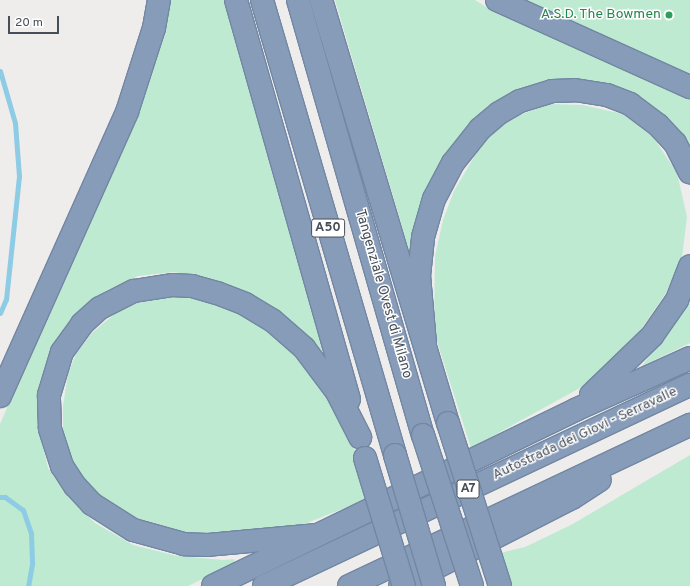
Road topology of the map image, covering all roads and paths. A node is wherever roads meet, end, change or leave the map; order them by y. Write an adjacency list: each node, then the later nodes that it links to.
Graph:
1 (159, 0): 13 (highway)
2 (236, 0): 16 (highway)
3 (262, 0): 23 (highway, A50, bridge)
4 (298, 0): 24 (highway, Tangenziale Ovest di Milano / A50, bridge)
5 (321, 0): 10 (highway)
6 (497, 0): 7 (highway)
7 (690, 87)
8 (690, 172): 10 (highway)
9 (690, 266): 14 (highway)
10 (425, 344): 25 (highway, bridge)
11 (690, 358): 14 (highway, A7)
12 (690, 385): 19 (highway, Autostrada dei Giovi - Serravalle / A7)
13 (0, 396)
14 (575, 410): 17 (highway, A7)
15 (682, 429): 20 (highway); 21 (highway)
16 (360, 437): 17 (highway); 22 (highway, bridge)
17 (317, 535): 18 (highway, A7)
18 (213, 586)
19 (264, 586)
20 (349, 586)
21 (400, 586)
22 (404, 586)
23 (434, 586)
24 (472, 586)
25 (500, 586)

